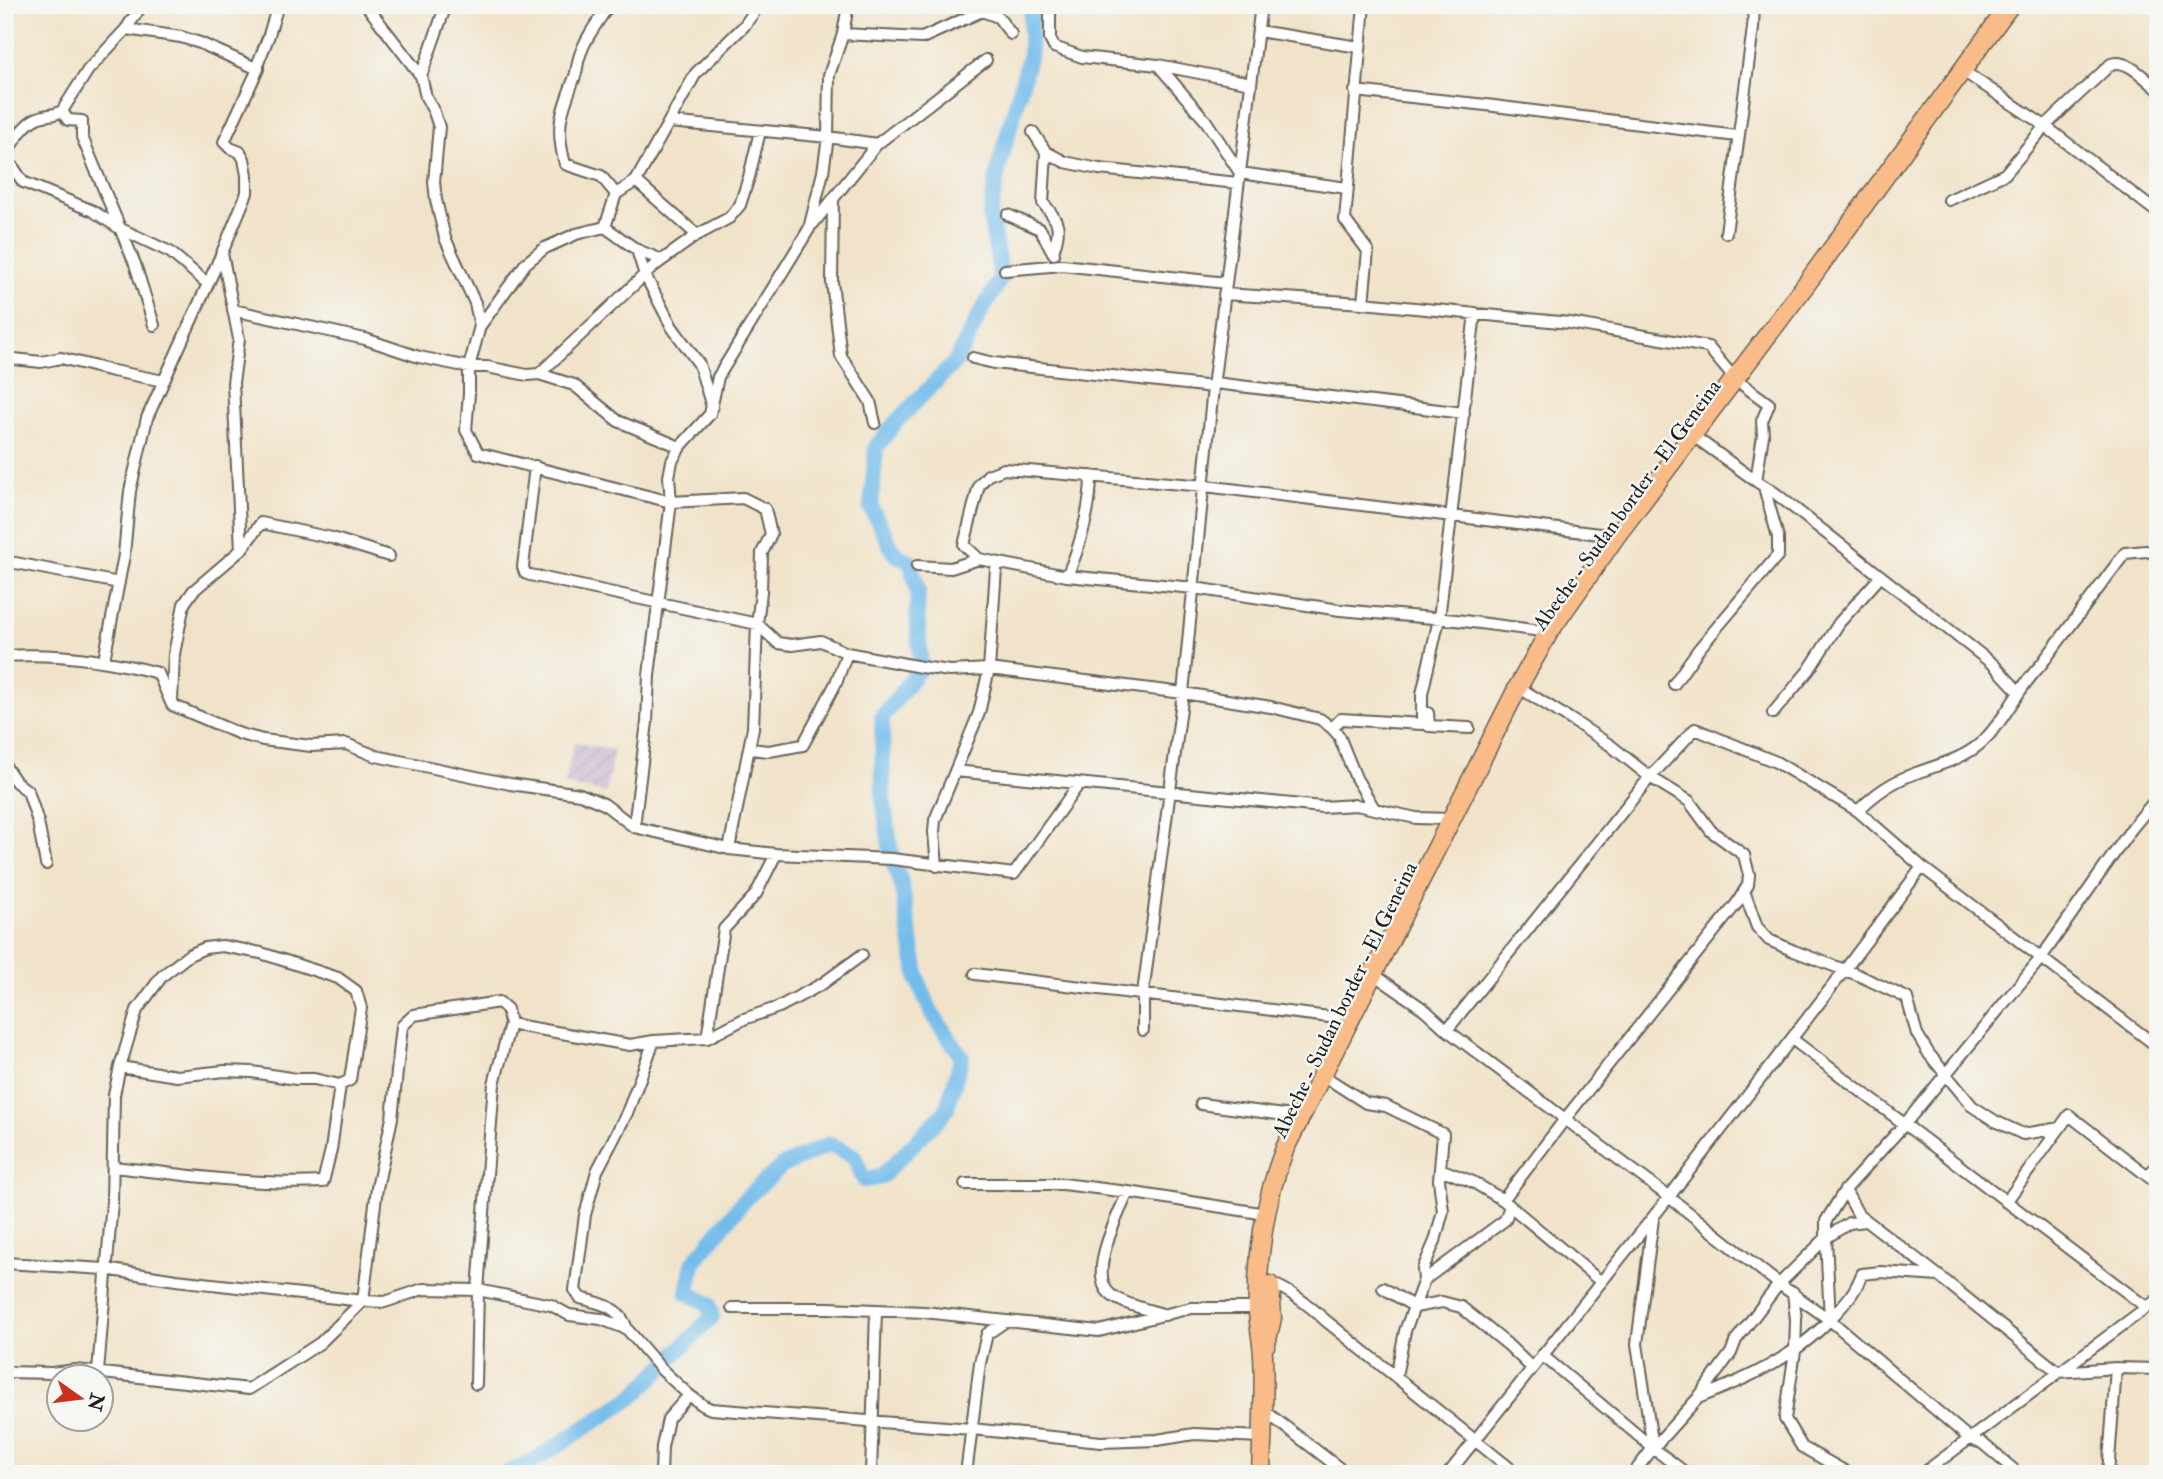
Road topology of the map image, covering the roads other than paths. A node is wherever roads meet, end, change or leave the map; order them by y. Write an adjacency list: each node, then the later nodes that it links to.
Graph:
1 (142, 5): 14 (street)
2 (278, 5): 21 (street)
3 (366, 5): 23 (street)
4 (446, 5): 23 (street)
5 (609, 5): 41 (street)
6 (759, 5): 28 (street)
7 (848, 5): 16 (street)
8 (1051, 5): 20 (street)
9 (1261, 5): 15 (street)
10 (1364, 5): 18 (street)
11 (1754, 5): 32 (street)
12 (2010, 5): 22 (highway, Abeche - Sudan border - El Geneina)
13 (2023, 5): 22 (highway, Abeche - Sudan border - El Geneina)
14 (126, 29): 21 (street); 27 (street)
15 (1258, 31): 18 (street); 24 (street)
16 (843, 34): 17 (street); 33 (street)
17 (1011, 34)
18 (1359, 47): 26 (street)
19 (986, 60): 34 (street)
20 (1158, 65): 24 (street); 38 (street)
21 (258, 69): 53 (street)
22 (1968, 74): 29 (street); 70 (highway, Abeche - Sudan border - El Geneina)
23 (421, 76): 64 (street)
24 (1251, 83): 38 (street)
25 (2158, 89): 29 (street)
26 (1355, 92): 32 (street); 40 (street)
27 (62, 111): 36 (street); 47 (street)
28 (669, 122): 30 (street); 39 (street)
29 (2045, 126): 43 (street); 44 (street)
30 (760, 131): 33 (street); 50 (street)
31 (1033, 132): 35 (street)
32 (1737, 136): 49 (street)
33 (828, 137): 34 (street); 48 (street)
34 (877, 144): 42 (street)
35 (1046, 152): 38 (street); 52 (street)
36 (5, 154)
37 (5, 161): 47 (street)
38 (1239, 178): 40 (street); 59 (street)
39 (636, 181): 41 (street); 50 (street)
40 (1347, 188): 60 (street)
41 (615, 194): 46 (street)
42 (833, 199): 48 (street); 74 (street)
43 (1949, 200)
44 (2158, 213)
45 (1009, 215): 52 (street)
46 (605, 227): 51 (street); 64 (street)
47 (119, 228): 58 (street); 63 (street)
48 (809, 229): 72 (street)
49 (1726, 233)
50 (697, 235): 54 (street)
51 (637, 250): 54 (street); 57 (street)
52 (1053, 252): 55 (street)
53 (222, 253): 58 (street); 61 (street)
54 (662, 260): 57 (street)
55 (1062, 265): 56 (street); 59 (street)
56 (1005, 270)
57 (645, 275): 68 (street); 72 (street)
58 (208, 284): 69 (street)
59 (1225, 288): 60 (street); 71 (street)
60 (1363, 303): 62 (street)
61 (233, 310): 67 (street); 84 (street)
62 (1475, 313): 70 (street); 73 (street)
63 (154, 326)
64 (480, 326): 67 (street)
65 (5, 358): 69 (street)
66 (973, 358): 71 (street)
67 (469, 367): 68 (street); 77 (street)
68 (539, 374): 76 (street)
69 (164, 381): 93 (street)
70 (1739, 382): 75 (highway, Abeche - Sudan border - El Geneina); 79 (street); 83 (highway, Abeche - Sudan border - El Geneina)
71 (1214, 385): 73 (street); 80 (street)
72 (712, 407): 76 (street)
73 (1464, 413): 82 (street)
74 (875, 423)
75 (1699, 440): 79 (street); 95 (highway, Abeche - Sudan border - El Geneina)
76 (680, 447): 81 (street)
77 (535, 466): 81 (street); 96 (street)
78 (1091, 476): 80 (street); 87 (street); 91 (street)
79 (1760, 484): 92 (street); 105 (street)
80 (1205, 486): 82 (street); 94 (street)
81 (671, 502): 96 (street); 98 (street)
82 (1451, 515): 83 (street); 97 (street)
83 (1616, 536): 95 (highway, Abeche - Sudan border - El Geneina)
84 (241, 550): 86 (street); 109 (street)
85 (2158, 554): 107 (street)
86 (388, 556)
87 (979, 559): 89 (street); 91 (street)
88 (5, 561): 93 (street)
89 (918, 566)
90 (996, 569): 104 (street)
91 (1066, 576): 94 (street)
92 (1881, 576): 107 (street); 110 (street)
93 (119, 583): 102 (street)
94 (1194, 589): 97 (street); 108 (street)
95 (1576, 599): 99 (highway, Abeche - Sudan border - El Geneina); 106 (highway, Abeche - Sudan border - El Geneina)
96 (659, 602): 98 (street); 124 (street)
97 (1438, 619): 99 (street); 103 (street)
98 (757, 624): 100 (street); 113 (street)
99 (1549, 632): 106 (highway, Abeche - Sudan border - El Geneina)
100 (847, 653): 104 (street); 113 (street)
101 (5, 656): 102 (street)
102 (104, 660): 109 (street)
103 (1429, 661): 111 (street); 112 (street)
104 (989, 669): 108 (street); 116 (street)
105 (1674, 684)
106 (1522, 689): 114 (highway, Abeche - Sudan border - El Geneina); 117 (street)
107 (2019, 692): 122 (street)
108 (1183, 693): 111 (street); 119 (street)
109 (172, 705): 124 (street)
110 (1773, 713)
111 (1332, 728): 121 (street)
112 (1469, 728)
113 (750, 749): 125 (street)
114 (1487, 758): 123 (highway, Abeche - Sudan border - El Geneina); 135 (highway, Abeche - Sudan border - El Geneina)
115 (5, 766): 127 (street)
116 (956, 771): 118 (street); 128 (street)
117 (1650, 777): 122 (street); 130 (street); 140 (street)
118 (1079, 785): 119 (street); 128 (street)
119 (1168, 793): 121 (street); 136 (street)
120 (2158, 797): 132 (street)
121 (1374, 808): 123 (street)
122 (1858, 811): 129 (street)
123 (1452, 819): 137 (highway, Abeche - Sudan border - El Geneina)
124 (634, 827): 125 (street)
125 (729, 849): 126 (street)
126 (776, 854): 128 (street); 141 (street)
127 (46, 864)
128 (937, 866)
129 (1923, 866): 132 (street); 133 (street)
130 (1744, 891): 133 (street); 151 (street)
131 (862, 955): 141 (street)
132 (2041, 958): 144 (street); 146 (street)
133 (1844, 971): 142 (street); 146 (street)
134 (975, 974): 136 (street)
135 (1379, 978): 137 (highway, Abeche - Sudan border - El Geneina); 140 (street)
136 (1143, 993): 137 (street); 139 (street)
137 (1355, 1020): 147 (highway, Abeche - Sudan border - El Geneina); 150 (highway, Abeche - Sudan border - El Geneina)
138 (510, 1024): 143 (street); 176 (street); 179 (street)
139 (1143, 1030)
140 (1447, 1030): 151 (street)
141 (707, 1038): 143 (street)
142 (1792, 1040): 152 (street); 161 (street)
143 (654, 1041): 188 (street)
144 (2158, 1047)
145 (120, 1067): 148 (street); 148 (street); 155 (street)
146 (1945, 1073): 152 (street); 153 (street)
147 (1330, 1080): 156 (street); 164 (highway, Abeche - Sudan border - El Geneina)
148 (340, 1085): 155 (street)
149 (1201, 1104): 150 (street)
150 (1300, 1117): 164 (highway, Abeche - Sudan border - El Geneina)
151 (1565, 1119): 161 (street); 163 (street)
152 (1904, 1125): 159 (street); 162 (street)
153 (2060, 1128): 157 (street); 162 (street)
154 (2158, 1164): 157 (street)
155 (113, 1167): 169 (street)
156 (1440, 1169): 163 (street); 171 (street)
157 (2153, 1180)
158 (965, 1184): 160 (street)
159 (1845, 1190): 166 (street); 167 (street)
160 (1128, 1192): 164 (street); 185 (street)
161 (1669, 1197): 165 (street); 174 (street)
162 (2006, 1202): 181 (street)
163 (1506, 1203): 171 (street); 172 (street)
164 (1270, 1213): 173 (highway, Abeche - Sudan border - El Geneina)
165 (1653, 1217): 172 (street); 210 (street)
166 (1866, 1221): 167 (street); 170 (street)
167 (1826, 1238): 174 (street); 186 (street)
168 (5, 1263): 169 (street)
169 (105, 1269): 179 (street); 192 (street)
170 (1938, 1276): 186 (street); 197 (street)
171 (1424, 1280): 180 (street)
172 (1600, 1281): 191 (street)
173 (1264, 1282): 183 (highway, Abeche - Sudan border - El Geneina); 190 (highway, Abeche - Sudan border - El Geneina); 200 (street)
174 (1779, 1284): 177 (street); 203 (street)
175 (1383, 1288): 180 (street)
176 (478, 1290): 179 (street); 188 (street); 201 (street)
177 (1793, 1292): 186 (street); 189 (street)
178 (2158, 1299): 181 (street)
179 (363, 1301): 199 (street)
180 (1415, 1307): 193 (street); 200 (street)
181 (2146, 1307): 197 (street)
182 (732, 1308): 184 (street)
183 (1258, 1308): 185 (street); 190 (highway, Abeche - Sudan border - El Geneina)
184 (876, 1310): 187 (street); 205 (street)
185 (1166, 1315): 187 (street)
186 (1830, 1320): 189 (street); 209 (street)
187 (1006, 1321): 206 (street)
188 (627, 1329): 202 (street)
189 (1795, 1351): 203 (street); 220 (street)
190 (1263, 1354): 204 (highway, Abeche - Sudan border - El Geneina)
191 (1542, 1355): 193 (street); 210 (street)
192 (99, 1364)
193 (1532, 1368): 208 (street)
194 (2116, 1368): 195 (street); 197 (street); 223 (street)
195 (2158, 1368)
196 (5, 1372): 198 (street)
197 (2058, 1372): 209 (street)
198 (46, 1373)
199 (116, 1374)
200 (1396, 1376): 208 (street)
201 (477, 1384)
202 (689, 1395): 205 (street); 211 (street)
203 (1698, 1398): 210 (street)
204 (1262, 1409): 207 (highway, Abeche - Sudan border - El Geneina); 215 (street)
205 (872, 1421): 206 (street); 212 (street)
206 (972, 1429): 207 (street); 213 (street)
207 (1262, 1437): 214 (highway, Abeche - Sudan border - El Geneina)
208 (1474, 1439): 216 (street); 217 (street)
209 (1970, 1439): 221 (street); 222 (street)
210 (1653, 1448): 218 (street); 219 (street)
211 (661, 1474)
212 (871, 1474)
213 (966, 1474)
214 (1261, 1474)
215 (1348, 1474)
216 (1448, 1474)
217 (1517, 1474)
218 (1633, 1474)
219 (1687, 1474)
220 (1850, 1474)
221 (1922, 1474)
222 (2019, 1474)
223 (2108, 1474)

